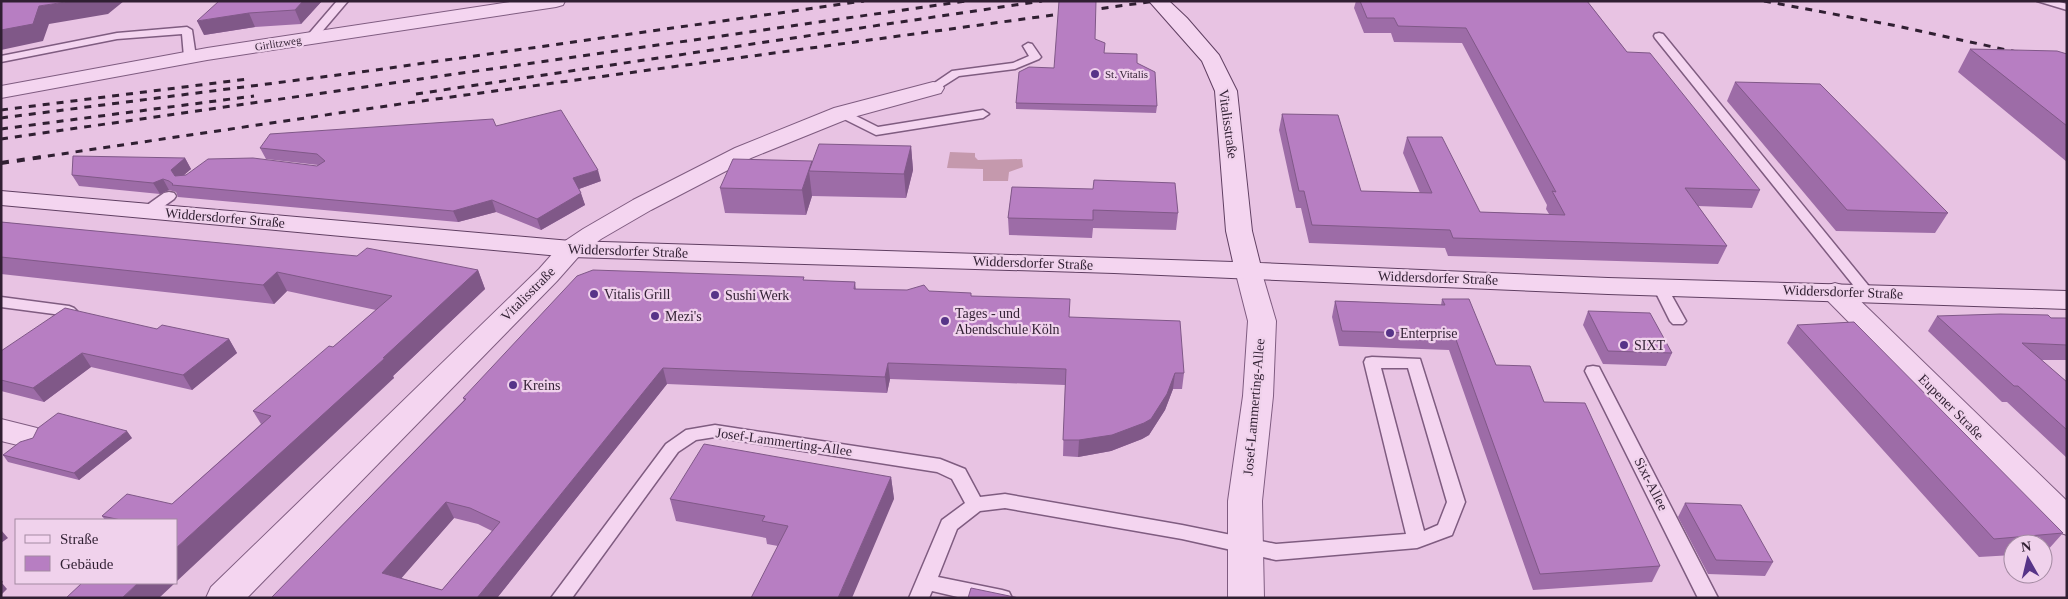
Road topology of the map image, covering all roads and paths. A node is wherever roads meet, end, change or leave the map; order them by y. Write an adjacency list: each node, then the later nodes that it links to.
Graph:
1 (343, 1): 7 (lane)
2 (556, 1): 7 (street, Girlitzweg)
3 (1158, 1): 19 (street, Vitalisstraße)
4 (2042, 1): 5 (lane)
5 (2067, 7)
6 (1659, 36): 22 (lane)
7 (310, 39): 9 (street, Girlitzweg)
8 (1028, 46): 11 (lane)
9 (190, 57): 10 (lane); 12 (street, Girlitzweg)
10 (1, 59)
11 (933, 88): 13 (street, Vitalisstraße)
12 (1, 92)
13 (842, 113): 14 (lane); 18 (street, Vitalisstraße)
14 (983, 114)
15 (169, 196): 17 (lane)
16 (1, 198): 17 (street, Widdersdorfer Straße)
17 (148, 211): 18 (street, Widdersdorfer Straße)
18 (571, 249): 19 (street, Widdersdorfer Straße); 34 (street, Vitalisstraße)
19 (1248, 270): 20 (street, Widdersdorfer Straße); 32 (street, Josef-Lammerting-Allee)
20 (1660, 287): 21 (street, Widdersdorfer Straße); 26 (lane)
21 (1835, 292): 22 (street, Widdersdorfer Straße); 30 (street, Eupener Straße)
22 (1867, 293): 23 (street, Widdersdorfer Straße)
23 (2067, 300)
24 (1, 302): 25 (lane)
25 (69, 311): 27 (street)
26 (1678, 321)
27 (39, 331)
28 (1593, 371): 38 (lane, Sixt-Allee)
29 (975, 505): 32 (lane); 33 (lane); 35 (lane, Josef-Lammerting-Allee)
30 (2067, 522)
31 (1417, 541): 31 (lane); 32 (lane)
32 (1244, 546): 37 (street, Josef-Lammerting-Allee)
33 (922, 590): 36 (lane)
34 (224, 598)
35 (561, 598)
36 (1002, 598)
37 (1246, 598)
38 (1708, 598)

